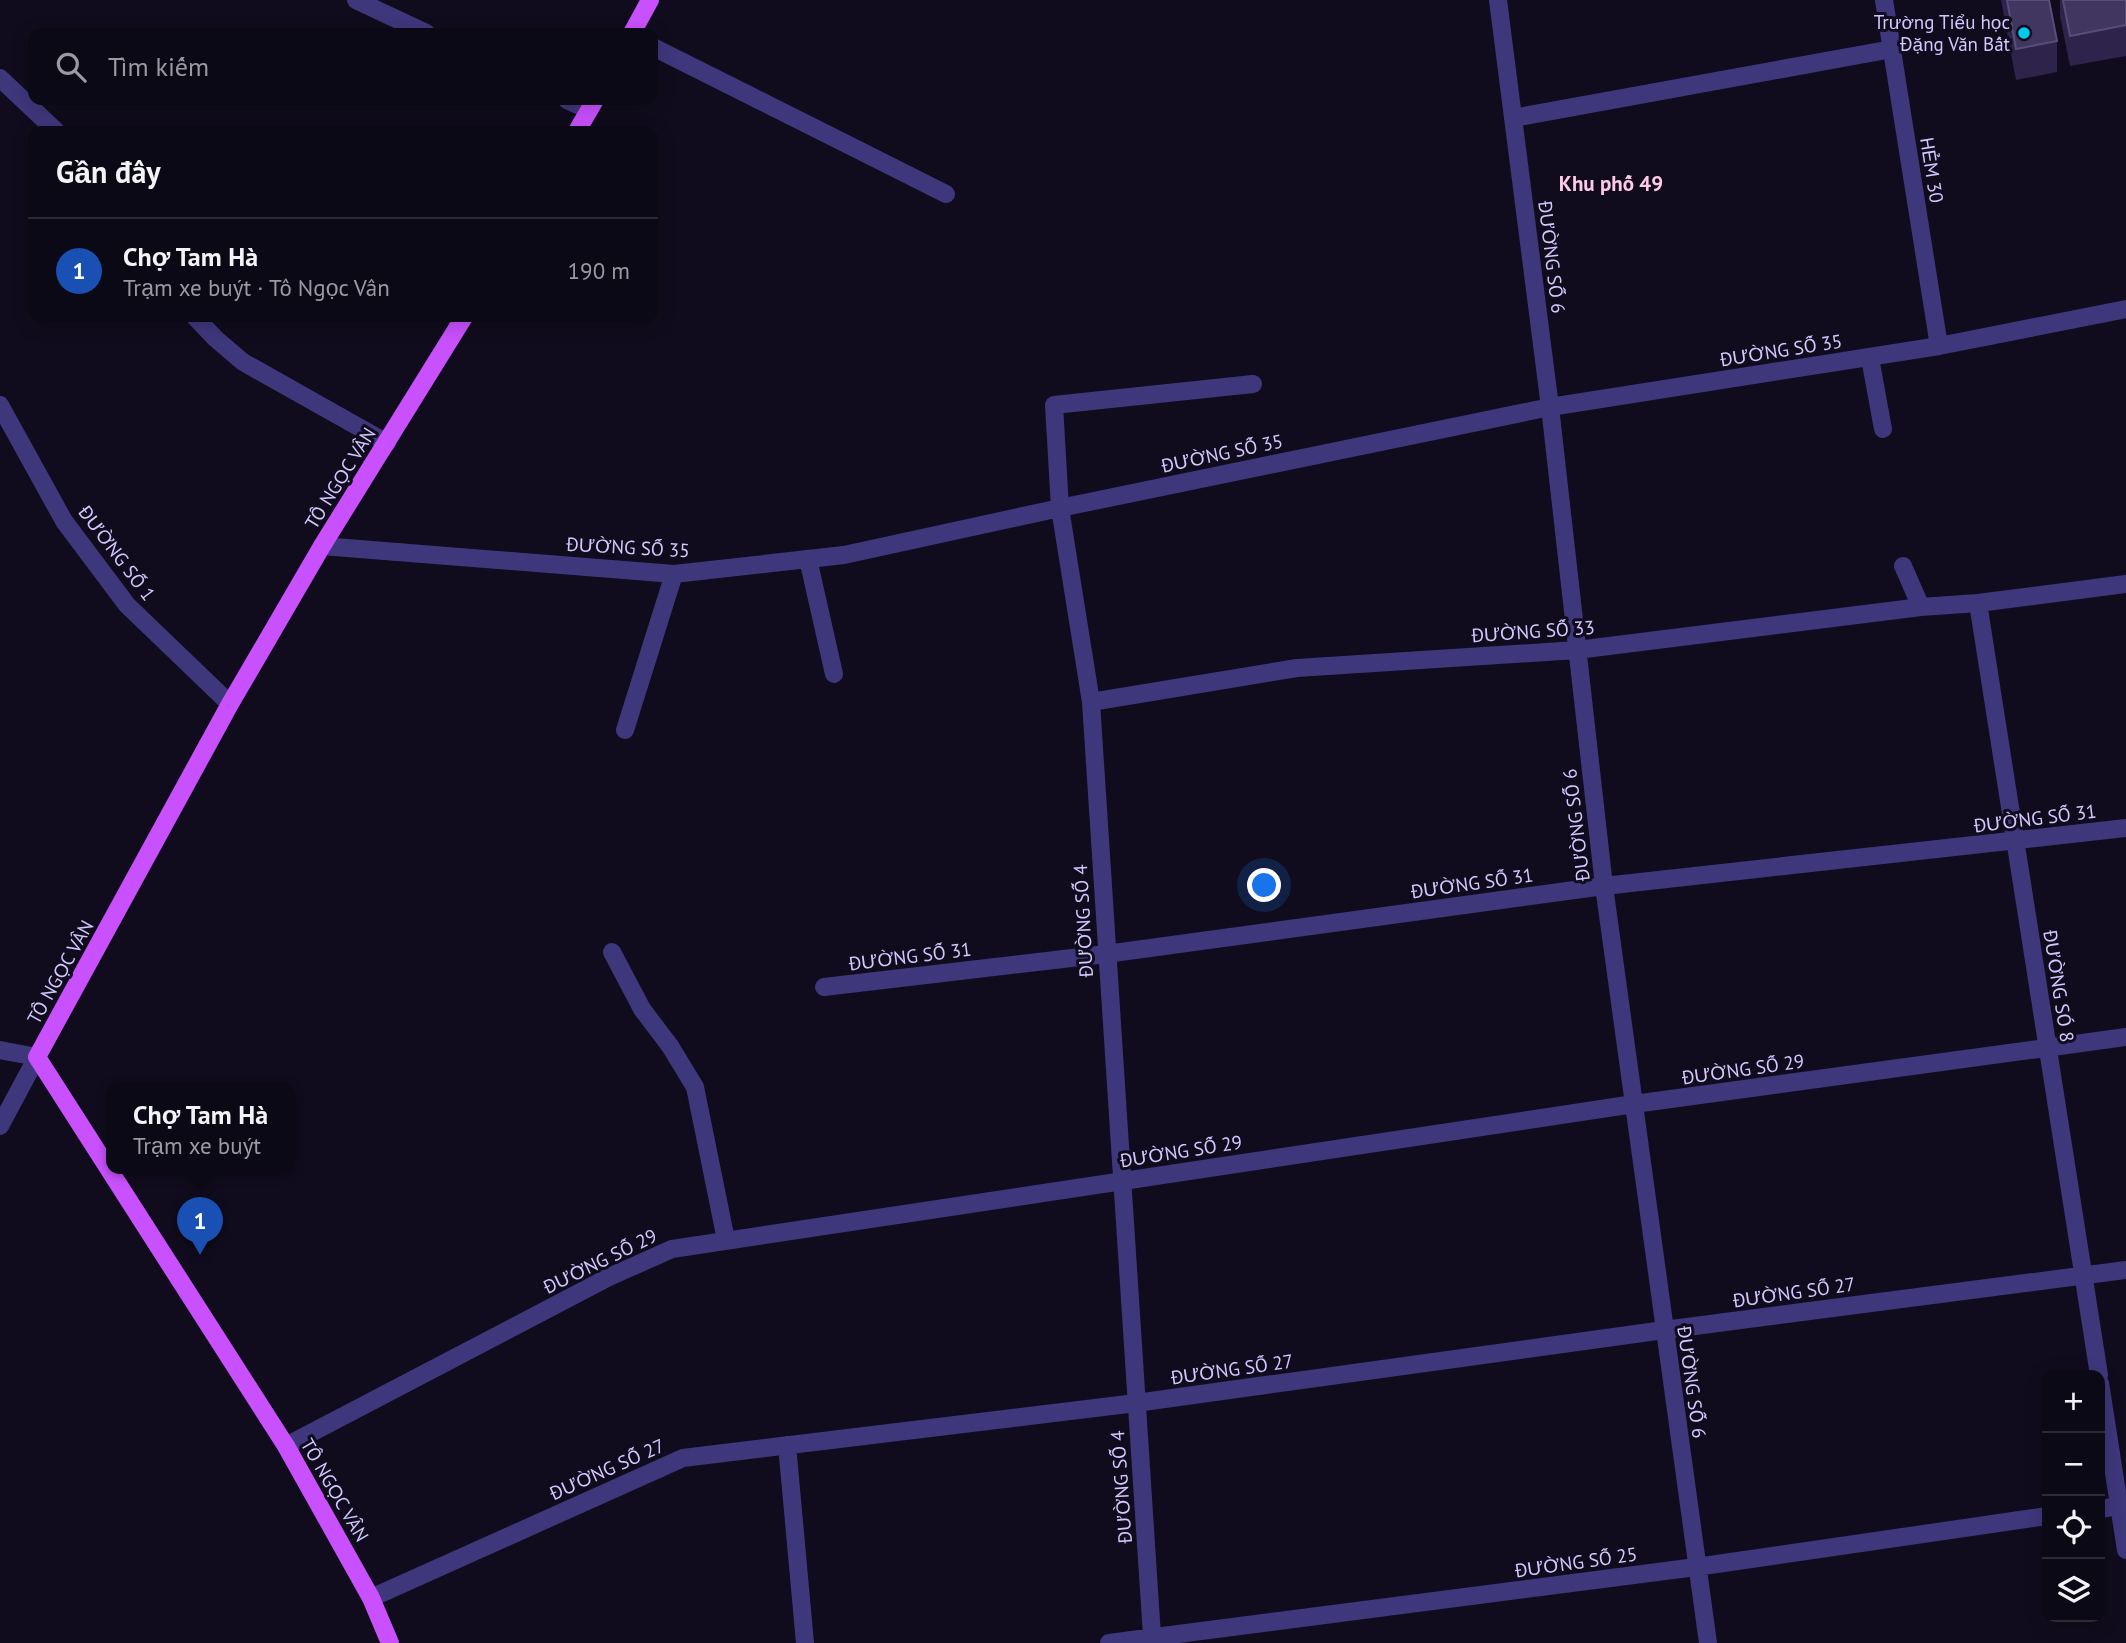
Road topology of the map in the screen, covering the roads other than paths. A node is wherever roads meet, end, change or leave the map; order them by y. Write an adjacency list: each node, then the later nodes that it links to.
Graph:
1 (356, 0): 5 (street)
2 (650, 0): 6 (main road)
3 (1498, 0): 13 (street, ĐƯỜNG SỐ 6)
4 (1884, 0): 7 (street, HẺM 30)
5 (415, 28)
6 (635, 28)
7 (1892, 49): 13 (street); 20 (street, HẺM 30)
8 (658, 50): 16 (street)
9 (0, 78): 10 (street)
10 (28, 104)
11 (29, 105): 14 (street)
12 (592, 105): 15 (main road)
13 (1513, 118): 24 (street, ĐƯỜNG SỐ 6)
14 (51, 126)
15 (580, 126)
16 (946, 194)
17 (2126, 309): 20 (street, ĐƯỜNG SỐ 35)
18 (200, 322): 26 (street)
19 (461, 322): 26 (main road, TÔ NGỌC VÂN)
20 (1939, 346): 21 (street, ĐƯỜNG SỐ 35)
21 (1870, 358): 24 (street, ĐƯỜNG SỐ 35); 25 (street)
22 (1253, 384): 27 (street, ĐƯỜNG SỐ 4)
23 (0, 405): 38 (street, ĐƯỜNG SỐ 1)
24 (1549, 407): 27 (street, ĐƯỜNG SỐ 35); 35 (street, ĐƯỜNG SỐ 6)
25 (1883, 429)
26 (387, 443): 28 (main road, TÔ NGỌC VÂN)
27 (1060, 508): 29 (street, ĐƯỜNG SỐ 35); 37 (street, ĐƯỜNG SỐ 4)
28 (322, 546): 31 (street, ĐƯỜNG SỐ 35); 38 (main road, TÔ NGỌC VÂN)
29 (808, 559): 31 (street, ĐƯỜNG SỐ 35); 36 (street)
30 (1903, 566): 34 (street)
31 (674, 574): 39 (street)
32 (2126, 584): 33 (street)
33 (1978, 603): 34 (street, ĐƯỜNG SỐ 33); 41 (street, ĐƯỜNG SÓ 8)
34 (1921, 607): 35 (street, ĐƯỜNG SỐ 33)
35 (1577, 650): 37 (street, ĐƯỜNG SỐ 33); 42 (street, ĐƯỜNG SỐ 6)
36 (834, 674)
37 (1091, 702): 44 (street, ĐƯỜNG SỐ 4)
38 (230, 704): 49 (main road, TÔ NGỌC VÂN)
39 (625, 730)
40 (2126, 828): 41 (street, ĐƯỜNG SỐ 31)
41 (2016, 842): 42 (street, ĐƯỜNG SỐ 31); 47 (street, ĐƯỜNG SÓ 8)
42 (1604, 886): 44 (street, ĐƯỜNG SỐ 31); 50 (street, ĐƯỜNG SỐ 6)
43 (612, 953): 55 (street)
44 (1106, 954): 45 (street, ĐƯỜNG SỐ 31); 54 (street, ĐƯỜNG SỐ 4)
45 (824, 987)
46 (2126, 1037): 47 (street, ĐƯỜNG SỐ 29)
47 (2048, 1049): 50 (street, ĐƯỜNG SỐ 29); 57 (street, ĐƯỜNG SÓ 8)
48 (0, 1050): 49 (street)
49 (37, 1057): 51 (street); 52 (main road, TÔ NGỌC VÂN)
50 (1634, 1104): 54 (street, ĐƯỜNG SỐ 29); 58 (street, ĐƯỜNG SỐ 6)
51 (0, 1126)
52 (106, 1165)
53 (112, 1174): 63 (main road, TÔ NGỌC VÂN)
54 (1121, 1181): 55 (street, ĐƯỜNG SỐ 29); 60 (street, ĐƯỜNG SỐ 4)
55 (726, 1241): 63 (street, ĐƯỜNG SỐ 29)
56 (2126, 1270): 57 (street, ĐƯỜNG SỐ 27)
57 (2083, 1275): 58 (street, ĐƯỜNG SỐ 27); 59 (street, ĐƯỜNG SÓ 8)
58 (1664, 1331): 60 (street, ĐƯỜNG SỐ 27); 68 (street, ĐƯỜNG SỐ 6)
59 (2098, 1370)
60 (1136, 1403): 62 (street, ĐƯỜNG SỐ 27); 70 (street, ĐƯỜNG SỐ 4)
61 (2105, 1409): 64 (street)
62 (787, 1445): 69 (street, ĐƯỜNG SỐ 27); 72 (street)
63 (286, 1446): 69 (main road, TÔ NGỌC VÂN)
64 (2123, 1505): 65 (street); 67 (street)
65 (2105, 1508)
66 (2042, 1517): 68 (street, ĐƯỜNG SỐ 25)
67 (2126, 1550)
68 (1696, 1567): 70 (street, ĐƯỜNG SỐ 25); 74 (street, ĐƯỜNG SỐ 6)
69 (371, 1598): 71 (main road, TÔ NGỌC VÂN)
70 (1152, 1636): 73 (street, ĐƯỜNG SỐ 25)
71 (390, 1643)
72 (805, 1643)
73 (1109, 1643)
74 (1708, 1643)

